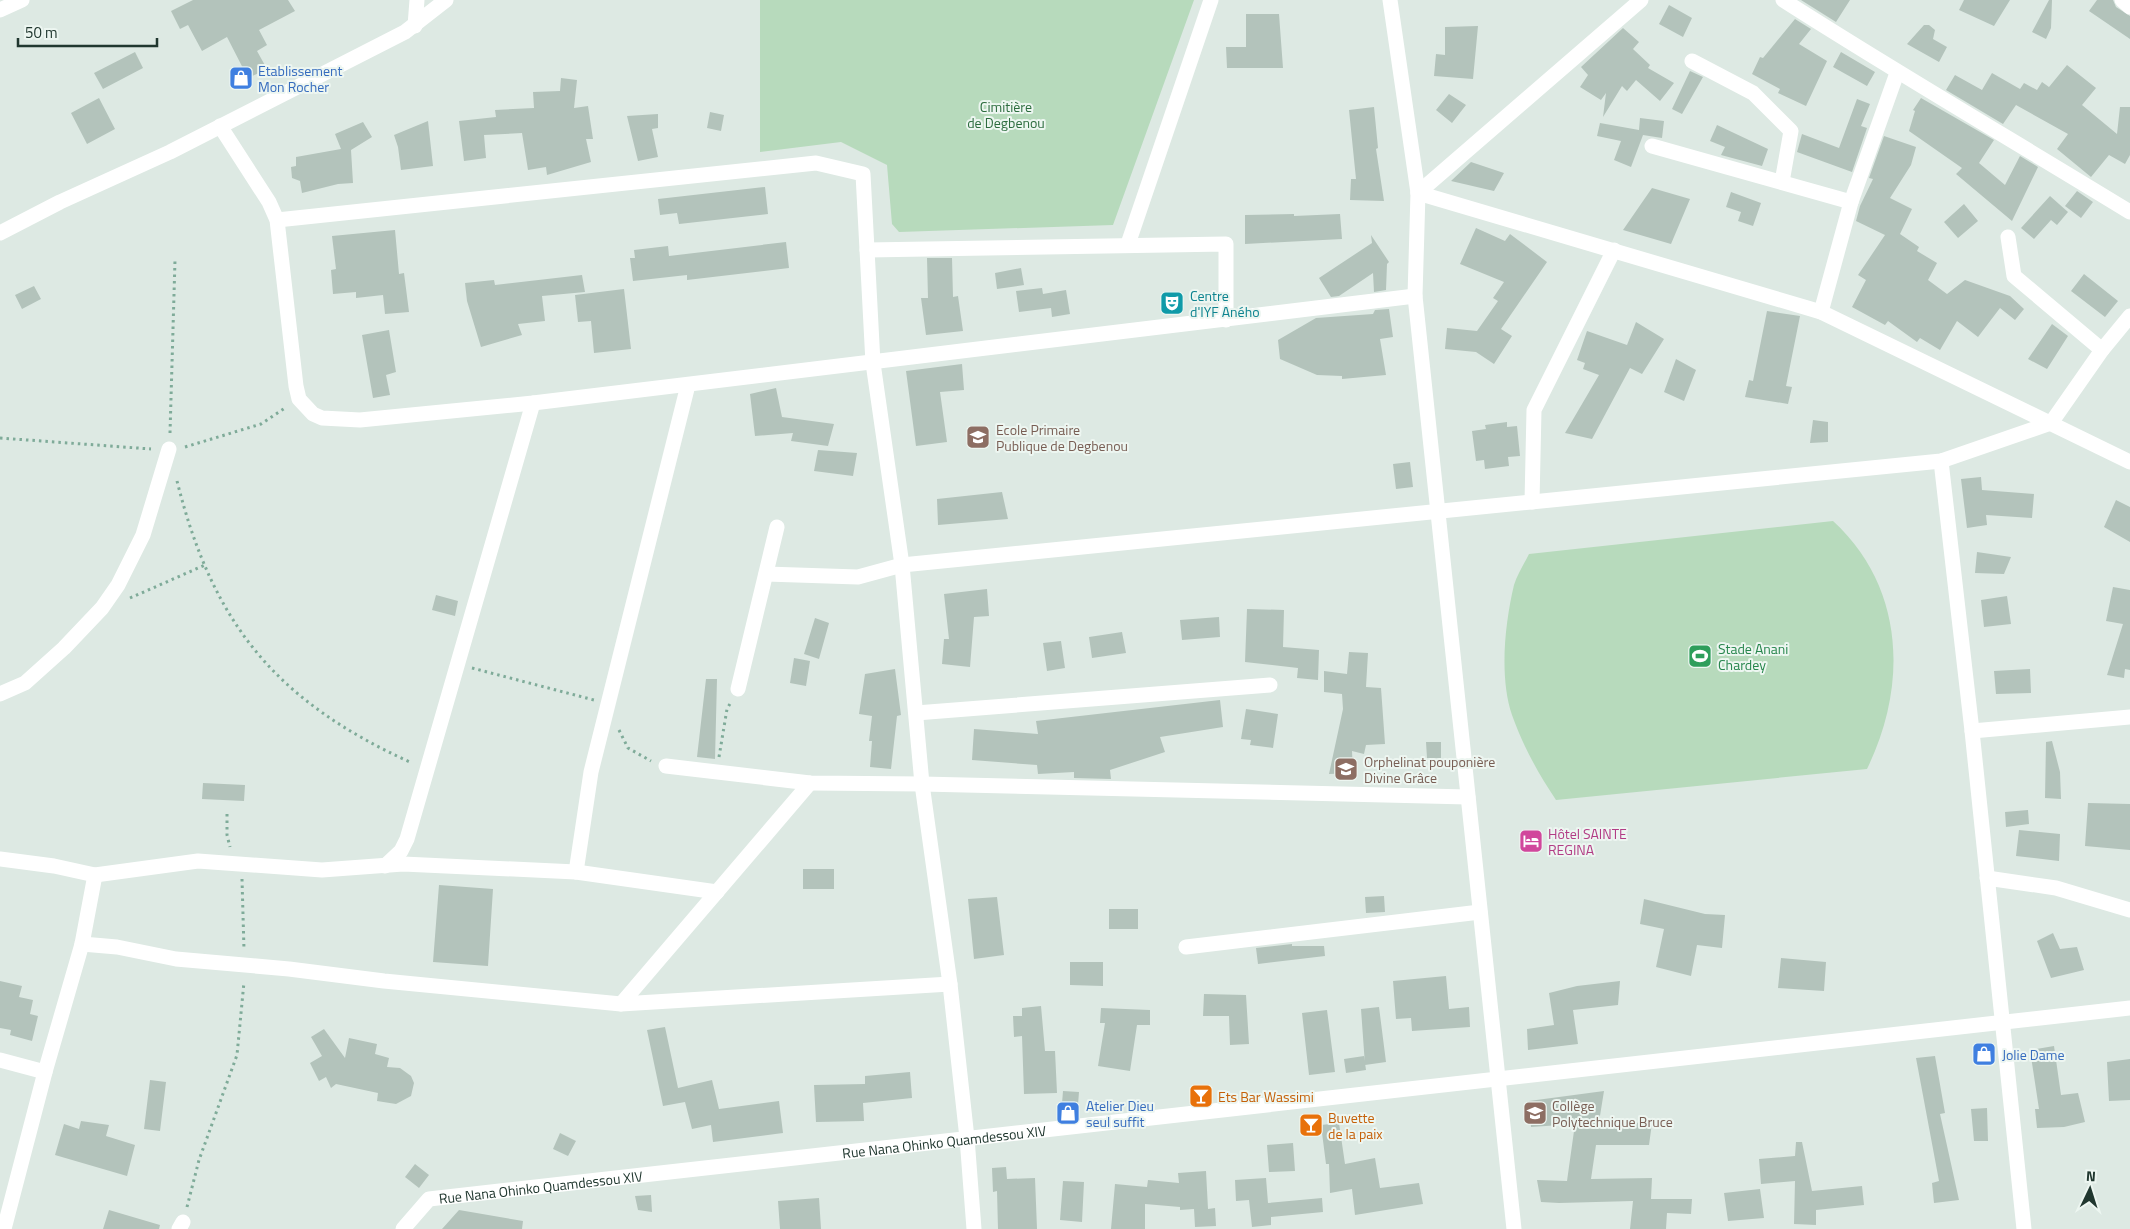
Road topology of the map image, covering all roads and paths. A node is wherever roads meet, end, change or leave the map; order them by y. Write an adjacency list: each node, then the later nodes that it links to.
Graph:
1 (22, 0): 10 (street)
2 (417, 0): 11 (street)
3 (446, 0): 11 (street)
4 (1211, 0): 23 (street)
5 (1390, 0): 17 (street)
6 (1641, 0): 17 (street)
7 (1783, 0): 13 (street)
8 (2122, 0): 9 (street)
9 (2130, 6)
10 (0, 10)
11 (415, 26): 14 (street)
12 (1692, 62): 16 (street)
13 (1896, 73): 18 (street); 19 (street)
14 (220, 126): 20 (street); 21 (street)
15 (1652, 146): 16 (street)
16 (1782, 182): 18 (street)
17 (1418, 193): 25 (street); 27 (street)
18 (1851, 202): 28 (street)
19 (2130, 212)
20 (277, 220): 24 (street); 34 (street)
21 (0, 233)
22 (2008, 237): 31 (street)
23 (1128, 244): 24 (street); 30 (street)
24 (867, 250): 32 (street)
25 (1614, 250): 28 (street); 42 (street)
26 (175, 260): 38 (path)
27 (1415, 296): 30 (street); 43 (street)
28 (1821, 312): 36 (street)
29 (2130, 316): 31 (street)
30 (1226, 320): 32 (street)
31 (2102, 350): 36 (street)
32 (873, 363): 33 (street); 46 (street)
33 (688, 385): 35 (street); 53 (street)
34 (299, 399): 35 (street); 38 (path)
35 (533, 403): 49 (street)
36 (2051, 423): 39 (street); 40 (street)
37 (0, 438): 38 (path)
38 (170, 449): 52 (street)
39 (1941, 461): 42 (street); 56 (street)
40 (2130, 462)
41 (176, 477): 45 (path)
42 (1532, 502): 43 (street)
43 (1439, 512): 46 (street); 62 (street)
44 (777, 527): 47 (street)
45 (205, 565): 48 (path); 58 (path)
46 (902, 566): 47 (street); 54 (street)
47 (766, 574): 51 (street)
48 (124, 601)
49 (459, 663): 53 (path); 58 (street)
50 (1270, 684): 54 (street)
51 (738, 689): 59 (path)
52 (0, 694)
53 (606, 706): 57 (path); 69 (street)
54 (916, 713): 61 (street)
55 (2130, 717): 56 (street)
56 (1972, 731): 71 (street)
57 (666, 766): 59 (street)
58 (429, 770): 64 (street)
59 (717, 772): 60 (street)
60 (810, 783): 61 (street); 72 (street)
61 (922, 784): 62 (street); 78 (street)
62 (1468, 798): 74 (street)
63 (227, 814): 66 (path)
64 (407, 839): 67 (street); 68 (street)
65 (0, 859): 70 (street)
66 (242, 865): 67 (street); 70 (street); 77 (path)
67 (376, 866): 68 (street)
68 (441, 867): 69 (street)
69 (576, 872): 72 (street)
70 (96, 875): 75 (street)
71 (1987, 878): 73 (street); 81 (street)
72 (717, 892): 79 (street)
73 (2130, 910)
74 (1480, 912): 76 (street); 84 (street)
75 (82, 944): 77 (street); 83 (street)
76 (1186, 947)
77 (244, 966): 79 (street); 86 (path)
78 (950, 984): 79 (street); 85 (street)
79 (621, 1004)
80 (2130, 1008): 81 (street, Rue Nana Ohinko Quamdessou XIV)
81 (2002, 1023): 84 (street, Rue Nana Ohinko Quamdessou XIV); 91 (street)
82 (0, 1060): 83 (street)
83 (45, 1072): 87 (street)
84 (1497, 1080): 85 (street, Rue Nana Ohinko Quamdessou XIV); 90 (street)
85 (967, 1138): 88 (street, Rue Nana Ohinko Quamdessou XIV); 89 (street)
86 (181, 1225)
87 (4, 1229)
88 (403, 1229)
89 (974, 1229)
90 (1514, 1229)
91 (2024, 1229)

